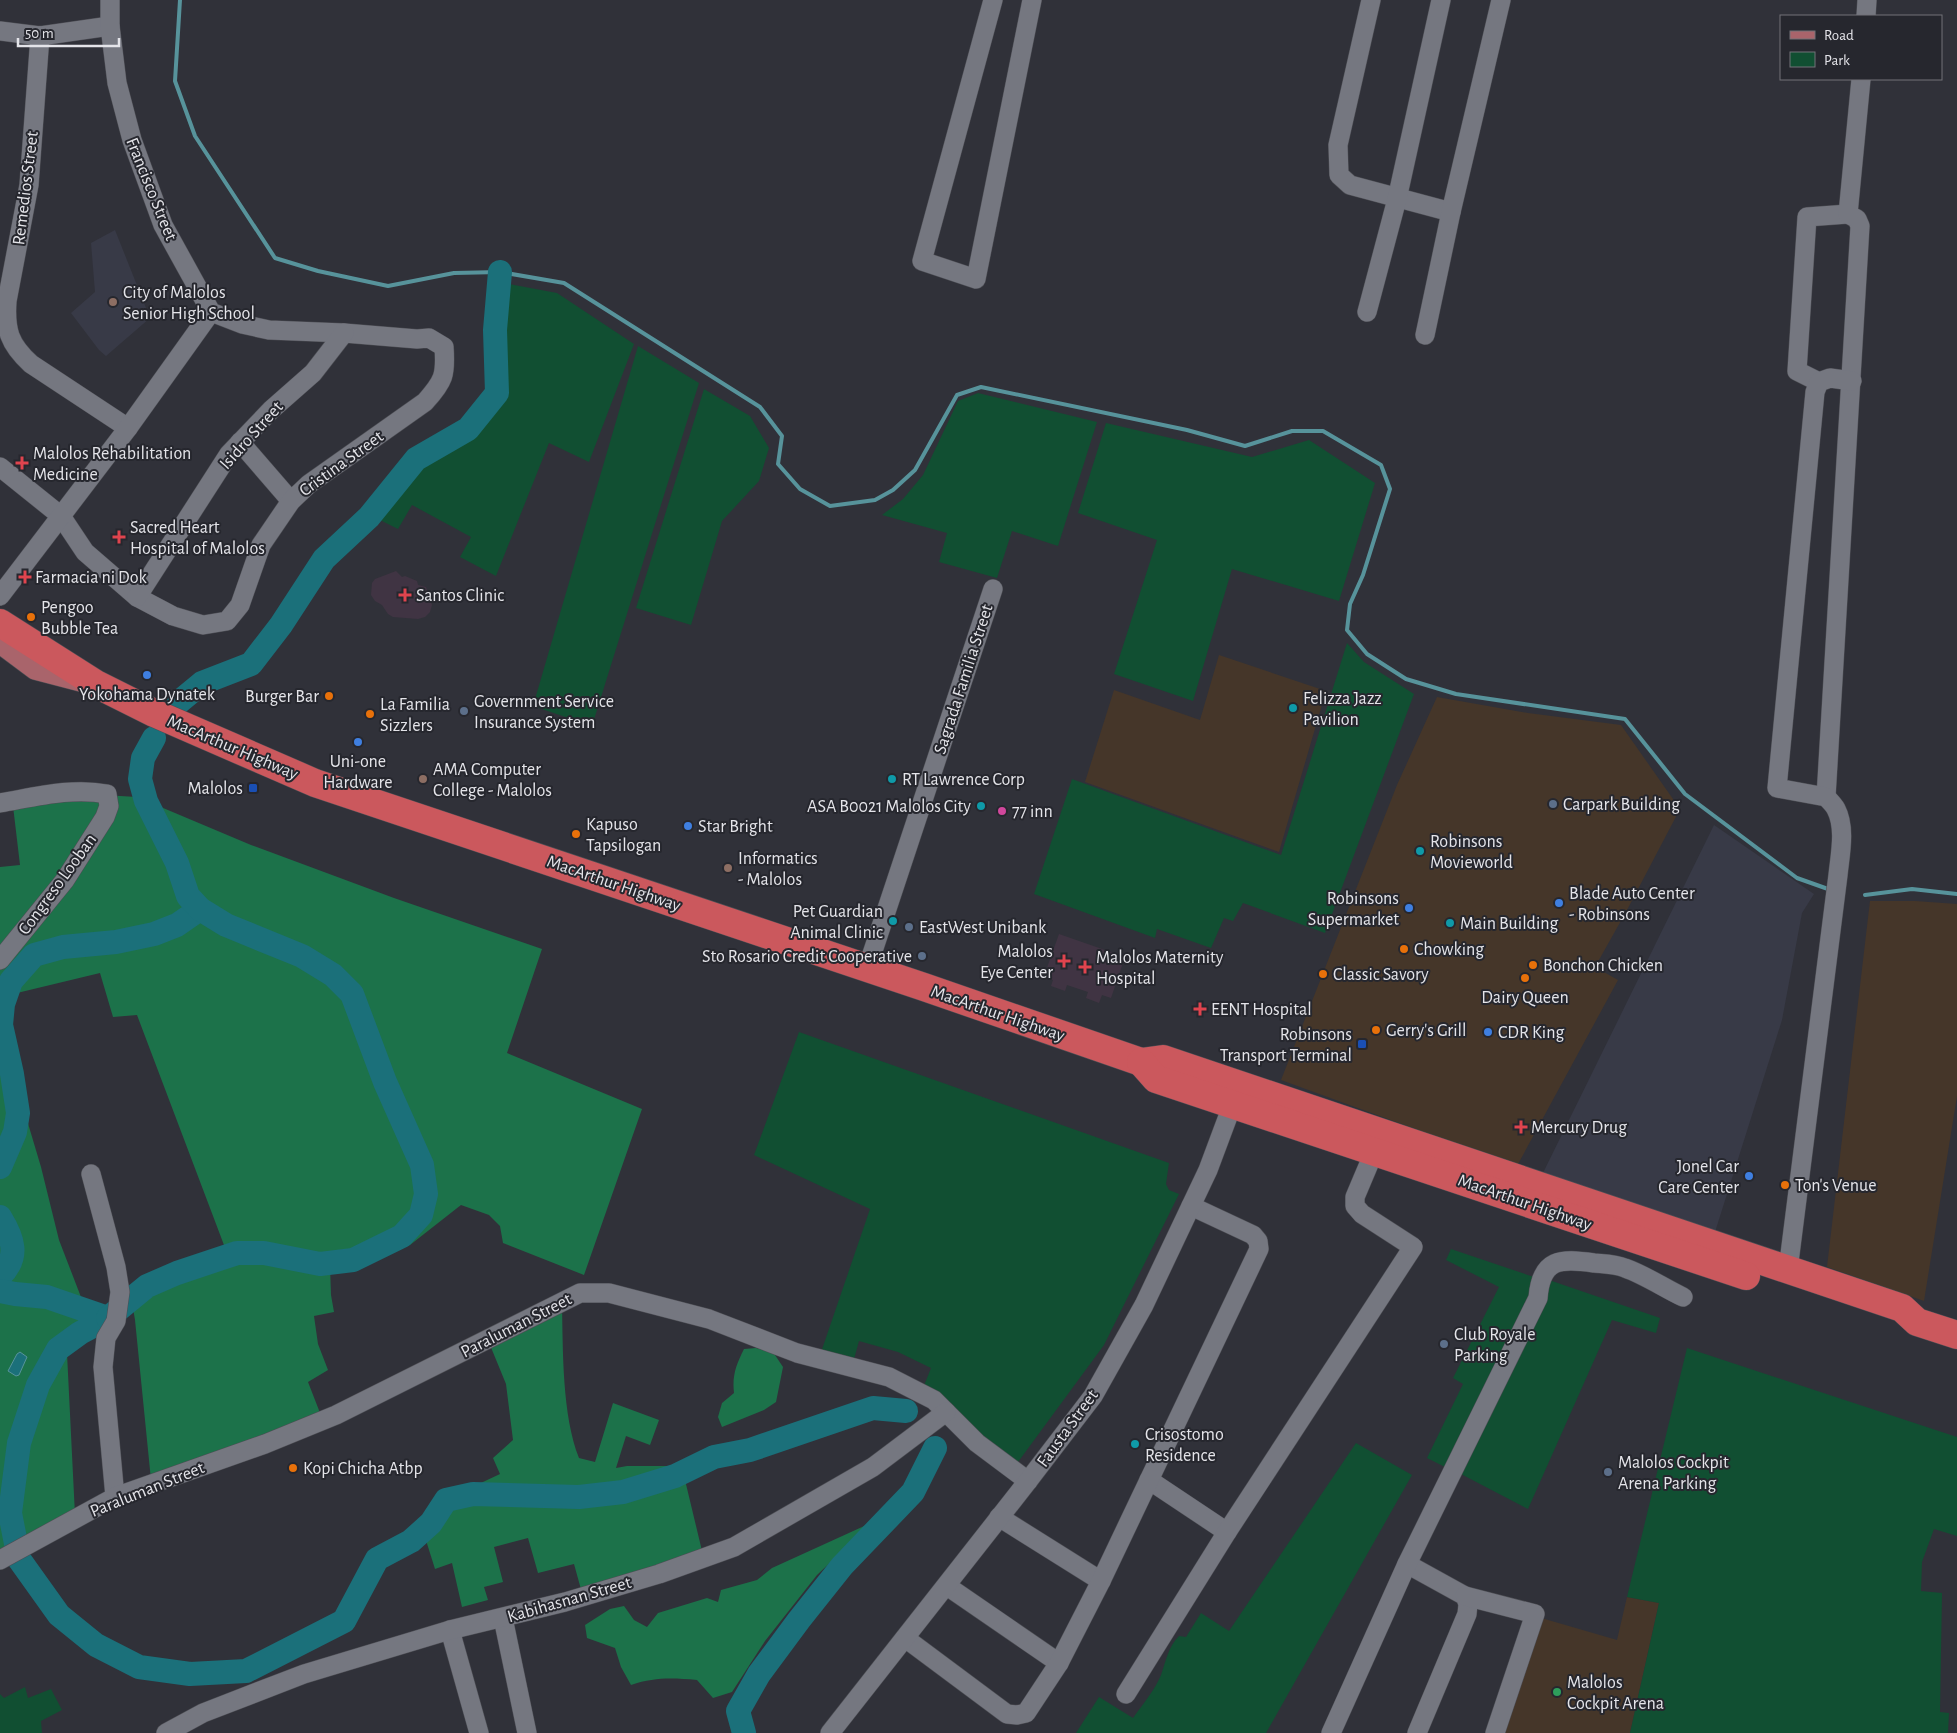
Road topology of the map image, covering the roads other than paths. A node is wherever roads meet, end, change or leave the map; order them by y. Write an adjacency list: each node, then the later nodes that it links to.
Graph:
1 (110, 0): 9 (street, Francisco Street)
2 (993, 0): 3 (street)
3 (1032, 0)
4 (1371, 0): 13 (street)
5 (1441, 0): 13 (street)
6 (1501, 0): 14 (street)
7 (1867, 0): 8 (street)
8 (1866, 15)
9 (110, 26): 11 (street); 16 (street, Francisco Street)
10 (0, 31): 11 (street)
11 (40, 36): 22 (street, Remedios Street)
12 (1860, 80): 15 (street)
13 (1397, 199): 14 (street); 17 (street)
14 (1451, 212): 19 (street)
15 (1848, 214): 20 (street); 21 (street)
16 (211, 312): 18 (street); 22 (street)
17 (1367, 312)
18 (344, 333): 23 (street, Isidro Street); 25 (street, Cristina Street)
19 (1425, 335)
20 (1852, 381): 21 (street); 31 (street)
21 (1820, 382): 31 (street)
22 (128, 428): 26 (street)
23 (240, 442): 25 (street); 29 (street, Isidro Street)
24 (0, 467): 26 (street)
25 (291, 501): 29 (street, Cristina Street)
26 (61, 516): 28 (street); 29 (street)
27 (993, 589): 34 (street, Sagrada Familia Street)
28 (0, 596)
29 (136, 597)
30 (1, 625): 34 (highway, MacArthur Highway)
31 (1826, 797): 40 (street)
32 (0, 803): 33 (street, Congreso Looban)
33 (0, 960)
34 (867, 969): 35 (highway, MacArthur Highway)
35 (1236, 1094): 36 (highway, MacArthur Highway); 37 (highway, MacArthur Highway); 39 (street, Fausta Street)
36 (1374, 1152): 37 (highway, MacArthur Highway); 49 (street)
37 (1459, 1169): 40 (highway, MacArthur Highway); 42 (highway, MacArthur Highway)
38 (91, 1174): 47 (street)
39 (1191, 1206): 45 (street); 46 (street, Fausta Street)
40 (1788, 1270): 42 (highway, MacArthur Highway)
41 (1683, 1297): 51 (street)
42 (1917, 1322): 43 (highway, MacArthur Highway)
43 (1957, 1335)
44 (946, 1412): 46 (street, Paraluman Street); 47 (street, Paraluman Street); 55 (street, Kabihasnan Street)
45 (1150, 1480): 49 (street); 52 (street)
46 (1028, 1481): 48 (street, Fausta Street)
47 (115, 1498): 50 (street, Paraluman Street)
48 (999, 1517): 52 (street); 53 (street, Fausta Street)
49 (1227, 1532): 59 (street)
50 (0, 1560)
51 (1407, 1564): 54 (street); 60 (street)
52 (1101, 1581): 58 (street)
53 (947, 1586): 57 (street, Fausta Street); 58 (street)
54 (1465, 1596): 65 (street); 66 (street)
55 (503, 1618): 56 (street, Kabihasnan Street); 63 (street)
56 (450, 1630): 61 (street, Kabihasnan Street); 62 (street)
57 (905, 1638): 58 (street); 64 (street, Fausta Street)
58 (1059, 1663)
59 (1126, 1694)
60 (1339, 1731)
61 (166, 1733)
62 (479, 1733)
63 (527, 1733)
64 (830, 1733)
65 (1417, 1733)
66 (1496, 1733)

